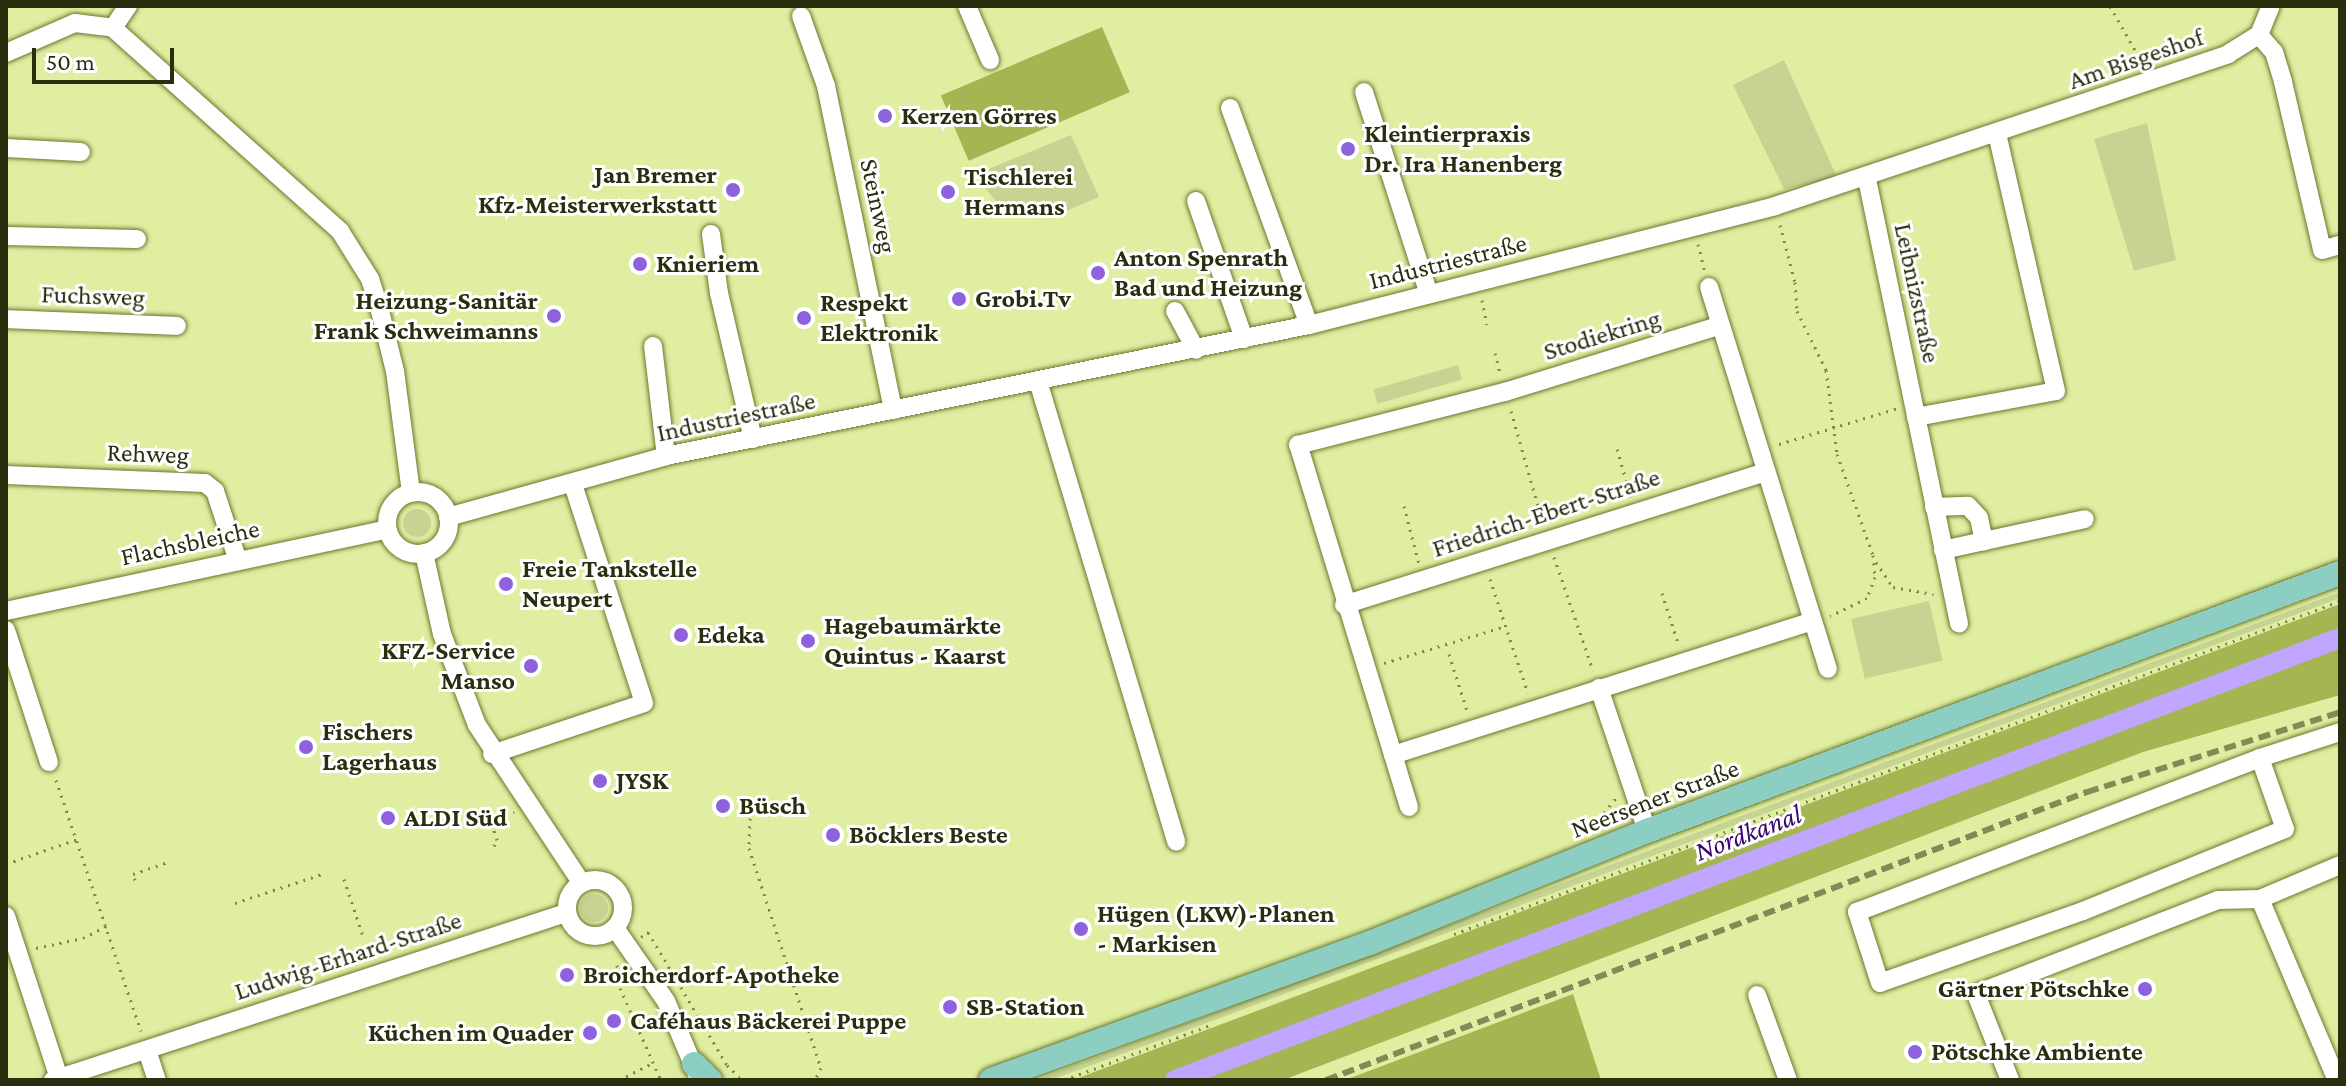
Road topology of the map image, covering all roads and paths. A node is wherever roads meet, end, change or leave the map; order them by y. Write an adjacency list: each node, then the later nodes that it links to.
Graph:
1 (128, 6): 6 (street)
2 (967, 6): 9 (street)
3 (2110, 6): 10 (path)
4 (2271, 6): 7 (street)
5 (801, 16): 37 (street, Steinweg)
6 (113, 28): 8 (street); 47 (street)
7 (2259, 35): 10 (street, Am Bisgeshof); 23 (street)
8 (6, 53)
9 (990, 60)
10 (2150, 82): 13 (street, Am Bisgeshof)
11 (1364, 92): 26 (street)
12 (1230, 108): 29 (street)
13 (1997, 134): 16 (street, Am Bisgeshof); 38 (street)
14 (6, 148): 15 (street)
15 (81, 152)
16 (1867, 179): 18 (street, Industriestraße); 38 (street, Leibnizstraße)
17 (1196, 201): 33 (street)
18 (1775, 206): 19 (street, Industriestraße); 39 (path)
19 (1695, 226): 24 (street, Industriestraße); 25 (path)
20 (711, 234): 40 (street)
21 (6, 236): 22 (street)
22 (137, 239)
23 (2340, 245)
24 (1478, 281): 26 (street, Industriestraße); 30 (path)
25 (1709, 287): 32 (street)
26 (1429, 294): 29 (street, Industriestraße)
27 (1175, 311): 35 (street)
28 (6, 319): 31 (street, Fuchsweg)
29 (1309, 325): 33 (street, Industriestraße)
30 (1487, 325)
31 (177, 326)
32 (1718, 326): 42 (street); 65 (street, Stodiekring)
33 (1244, 339): 35 (street, Industriestraße)
34 (653, 346): 43 (street)
35 (1196, 350): 36 (street, Industriestraße)
36 (1038, 381): 37 (street, Industriestraße); 88 (street)
37 (893, 410): 40 (street, Industriestraße)
38 (1914, 410): 39 (path); 49 (street, Leibnizstraße)
39 (1835, 425): 42 (path); 57 (path)
40 (753, 439): 43 (street, Industriestraße)
41 (1617, 449): 50 (path)
42 (1758, 450): 44 (street)
43 (666, 456): 46 (street, Industriestraße)
44 (1765, 472): 50 (street, Friedrich-Ebert-Straße); 67 (street)
45 (6, 475): 58 (street, Rehweg)
46 (573, 485): 51 (street, Industriestraße); 79 (street)
47 (411, 492): 51 (street); 53 (street)
48 (1404, 506): 61 (path)
49 (1934, 507): 54 (street); 55 (street, Leibnizstraße)
50 (1636, 512): 59 (street, Friedrich-Ebert-Straße)
51 (448, 517): 56 (street)
52 (2085, 519): 54 (street)
53 (387, 529): 56 (street); 58 (street, Flachsbleiche)
54 (1984, 541): 55 (street)
55 (1943, 550): 62 (street, Leibnizstraße)
56 (424, 553): 79 (street)
57 (1873, 555): 62 (path); 67 (path)
58 (237, 558): 66 (street, Flachsbleiche)
59 (1484, 560): 61 (street, Friedrich-Ebert-Straße); 69 (path)
60 (2340, 573): 86 (main road, Neersener Straße)
61 (1423, 580): 65 (street, Friedrich-Ebert-Straße)
62 (1952, 590): 68 (street, Leibnizstraße)
63 (1662, 593): 72 (path)
64 (2340, 601): 104 (path)
65 (1344, 605): 73 (street, Stodiekring)
66 (6, 611)
67 (1812, 621): 72 (street); 74 (street)
68 (1959, 624)
69 (1506, 626): 73 (path); 76 (path)
70 (6, 630): 82 (street)
71 (1449, 654): 77 (path)
72 (1684, 661): 75 (street)
73 (1364, 669): 80 (street, Stodiekring)
74 (1828, 669)
75 (1599, 688): 76 (street); 86 (street)
76 (1534, 709): 77 (street)
77 (1473, 729): 80 (street)
78 (2340, 732): 81 (street)
79 (492, 754): 83 (street)
80 (1393, 755): 84 (street, Stodiekring)
81 (2260, 758): 81 (street)
82 (49, 762): 87 (path)
83 (527, 807): 89 (path); 96 (street)
84 (1409, 807)
85 (750, 818): 119 (path)
86 (1647, 831): 120 (main road, Neersener Straße)
87 (77, 839): 91 (path); 101 (path)
88 (1176, 842)
89 (494, 846)
90 (170, 861): 95 (path)
91 (6, 864)
92 (2340, 865): 97 (street)
93 (322, 874): 98 (path)
94 (344, 879): 105 (path)
95 (135, 880)
96 (581, 882): 99 (street); 102 (street)
97 (2260, 899): 123 (street); 124 (street)
98 (235, 903)
99 (566, 913): 102 (street); 103 (street, Ludwig-Erhard-Straße)
100 (6, 916): 107 (street, Ludwig-Erhard-Straße)
101 (108, 925): 107 (path); 111 (path)
102 (615, 928): 106 (street)
103 (491, 936): 108 (street); 111 (street, Ludwig-Erhard-Straße)
104 (1448, 936)
105 (364, 939)
106 (629, 945): 112 (path); 113 (street); 118 (path)
107 (18, 951): 114 (street, Ludwig-Erhard-Straße)
108 (497, 955)
109 (1757, 995): 122 (street)
110 (1224, 1020): 121 (path)
111 (147, 1050): 114 (street, Ludwig-Erhard-Straße); 115 (street)
112 (654, 1062): 116 (path); 117 (path)
113 (701, 1075)
114 (56, 1079)
115 (157, 1080)
116 (619, 1080)
117 (661, 1080)
118 (742, 1080)
119 (815, 1080)
120 (991, 1080)
121 (1064, 1080)
122 (1788, 1080)
123 (2010, 1080)
124 (2337, 1080)

